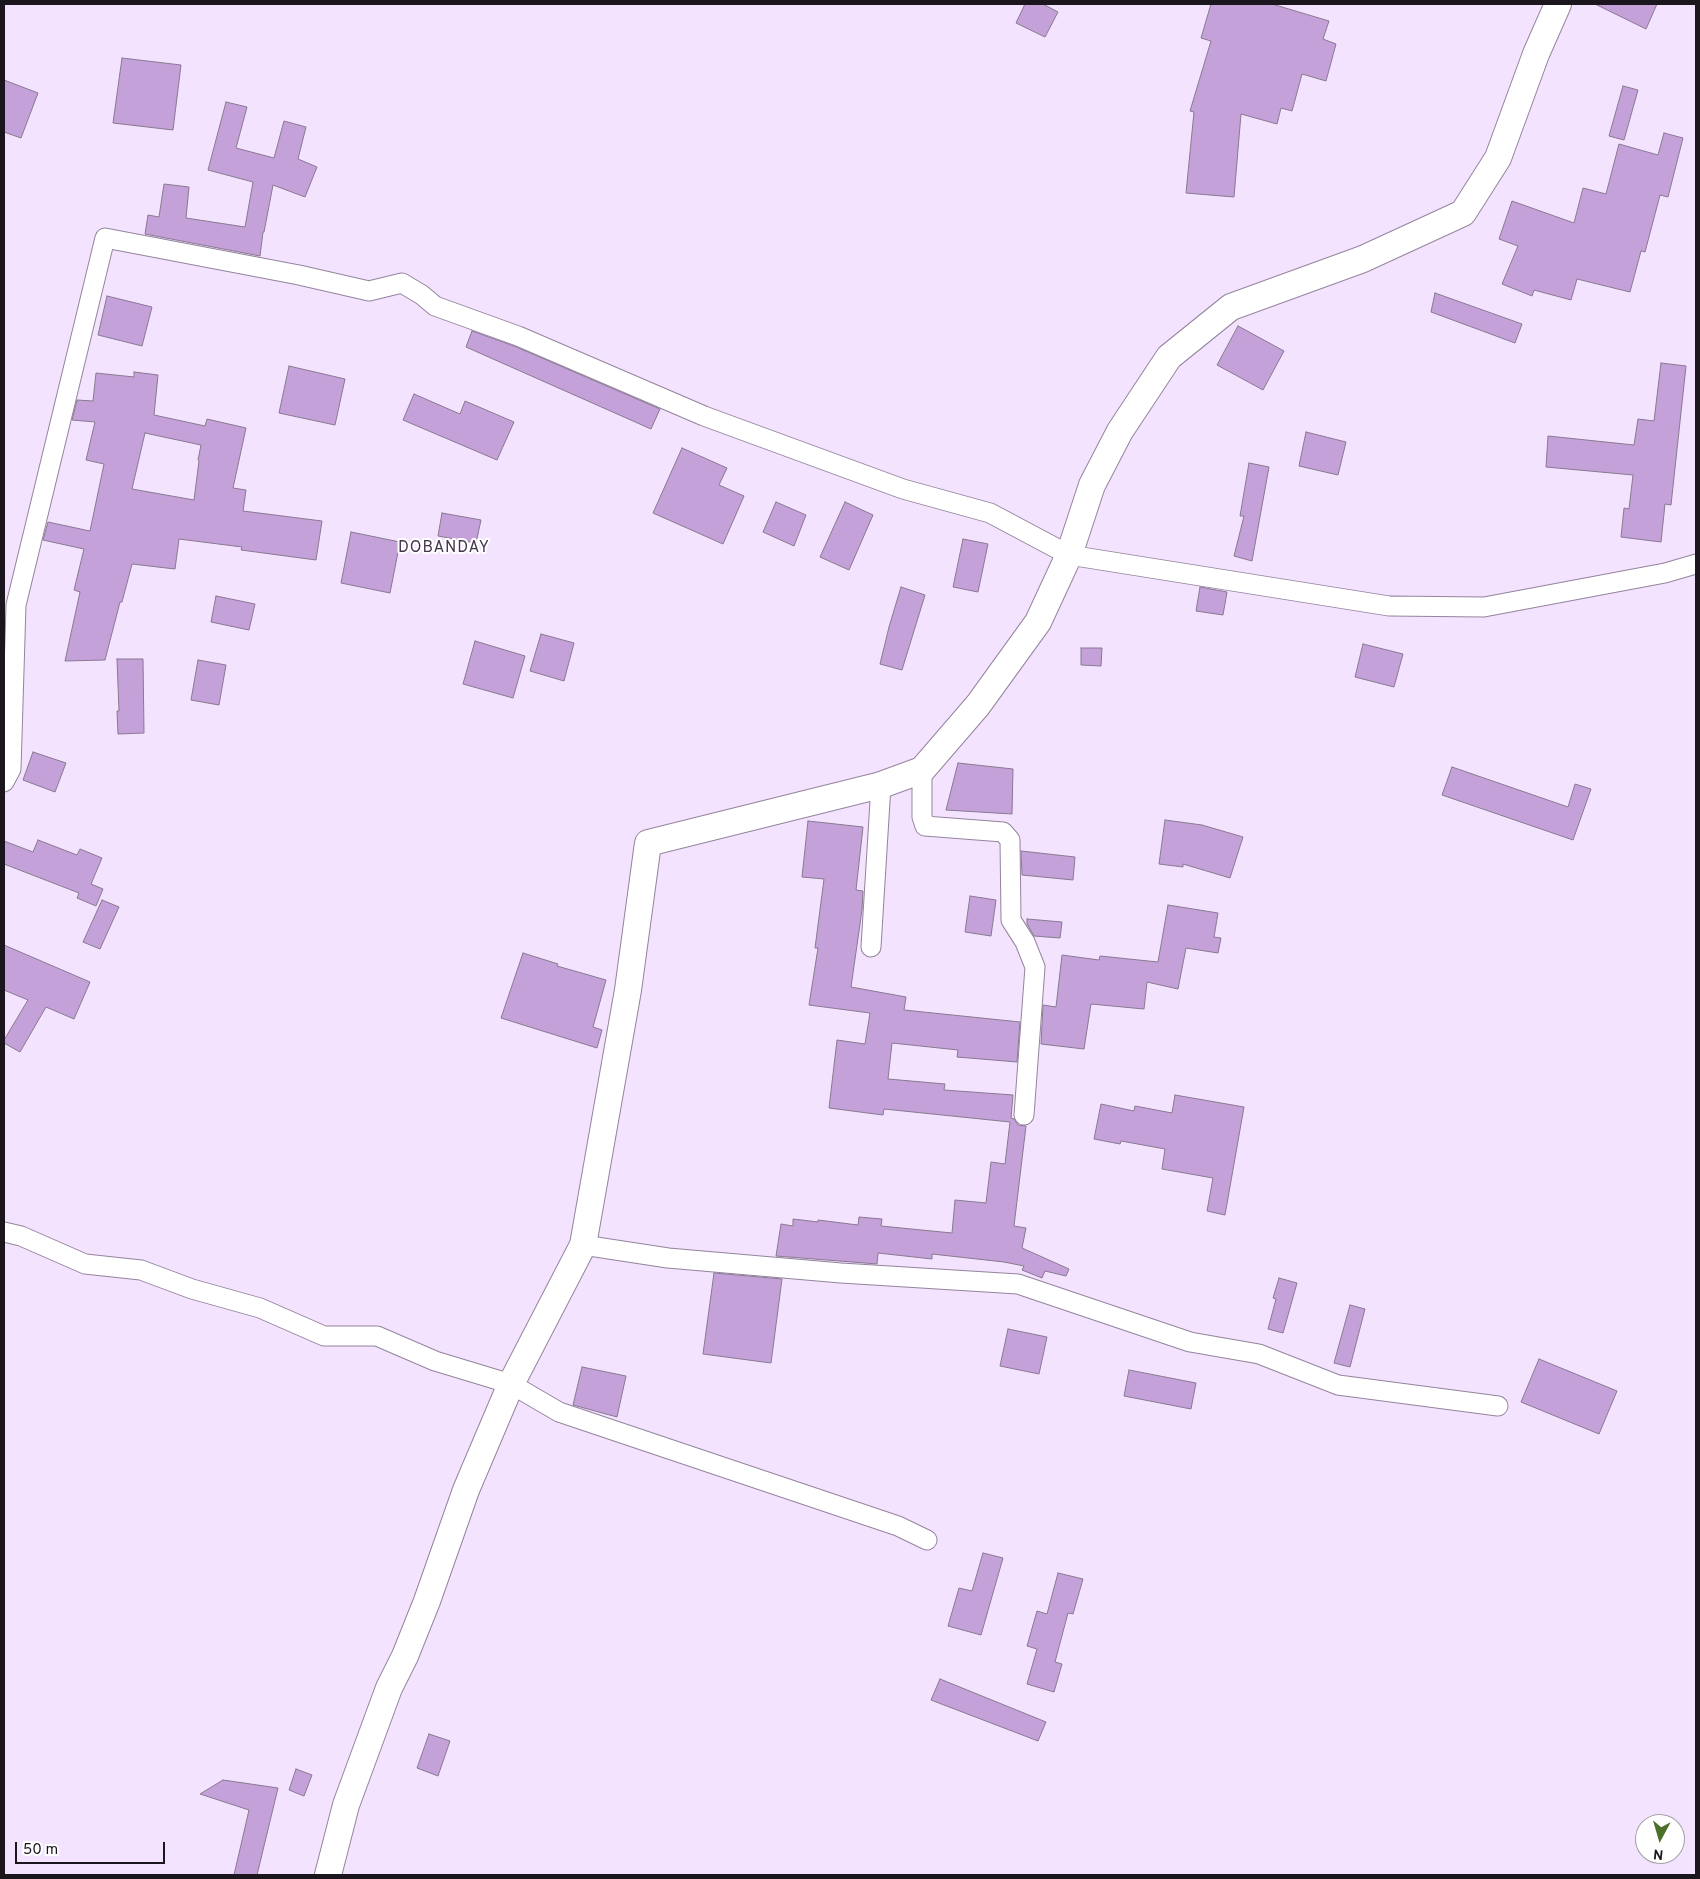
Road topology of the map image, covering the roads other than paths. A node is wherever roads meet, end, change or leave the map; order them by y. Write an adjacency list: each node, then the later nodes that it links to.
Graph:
1 (1558, 4): 2 (street)
2 (1069, 555): 3 (street); 4 (street); 5 (street)
3 (1696, 564)
4 (922, 770): 6 (street); 8 (street)
5 (4, 782)
6 (881, 786): 7 (street); 10 (street)
7 (872, 947)
8 (1024, 1115)
9 (4, 1232): 11 (street)
10 (583, 1245): 11 (street); 12 (street)
11 (511, 1384): 13 (street); 14 (street)
12 (1498, 1406)
13 (927, 1540)
14 (328, 1875)

